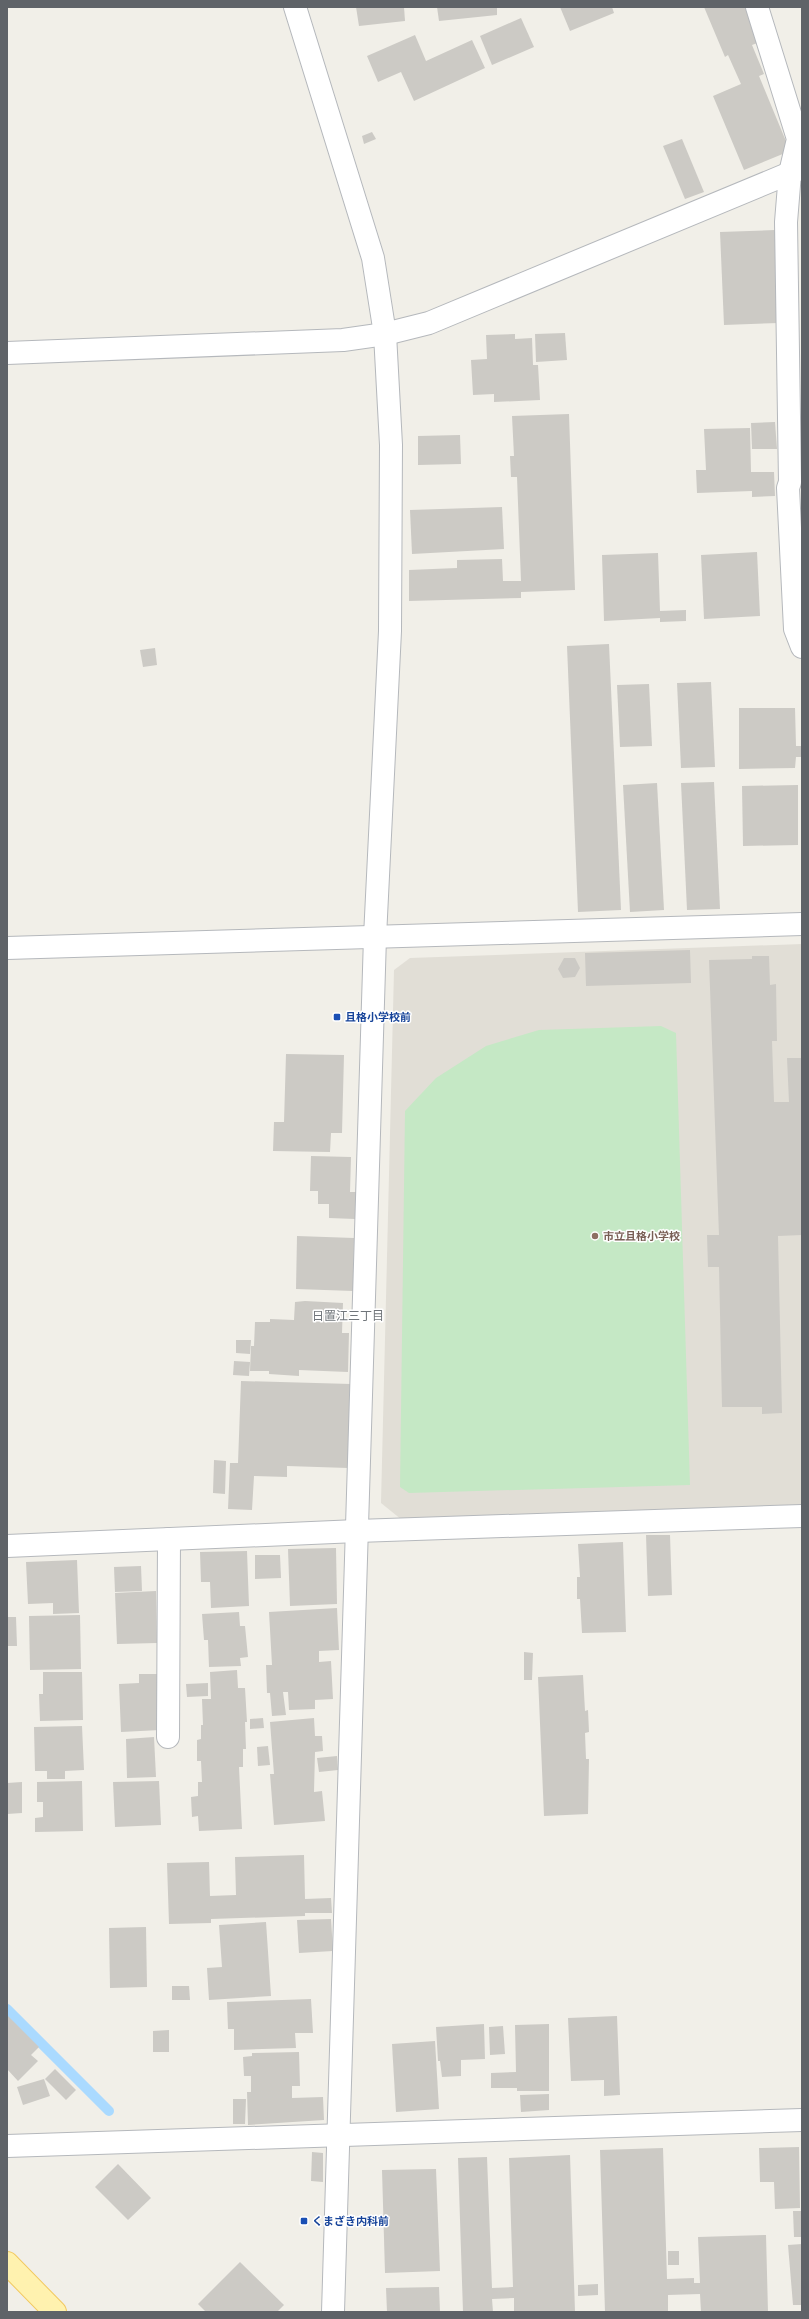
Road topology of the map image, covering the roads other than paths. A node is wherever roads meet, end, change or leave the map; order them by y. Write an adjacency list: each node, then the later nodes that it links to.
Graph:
1 (295, 7): 4 (street)
2 (757, 7): 3 (street)
3 (796, 170): 4 (street); 6 (street)
4 (385, 334): 5 (street); 9 (street)
5 (7, 353)
6 (796, 479): 7 (street)
7 (802, 647)
8 (802, 924): 9 (street)
9 (375, 936): 10 (street); 12 (street)
10 (7, 948)
11 (802, 1516): 12 (street)
12 (357, 1530): 13 (street); 17 (street)
13 (169, 1539): 14 (street); 15 (street)
14 (7, 1546)
15 (168, 1737)
16 (802, 2120): 17 (street)
17 (340, 2136): 18 (street); 21 (street)
18 (7, 2146)
19 (7, 2263): 20 (main road)
20 (56, 2312)
21 (333, 2312)

